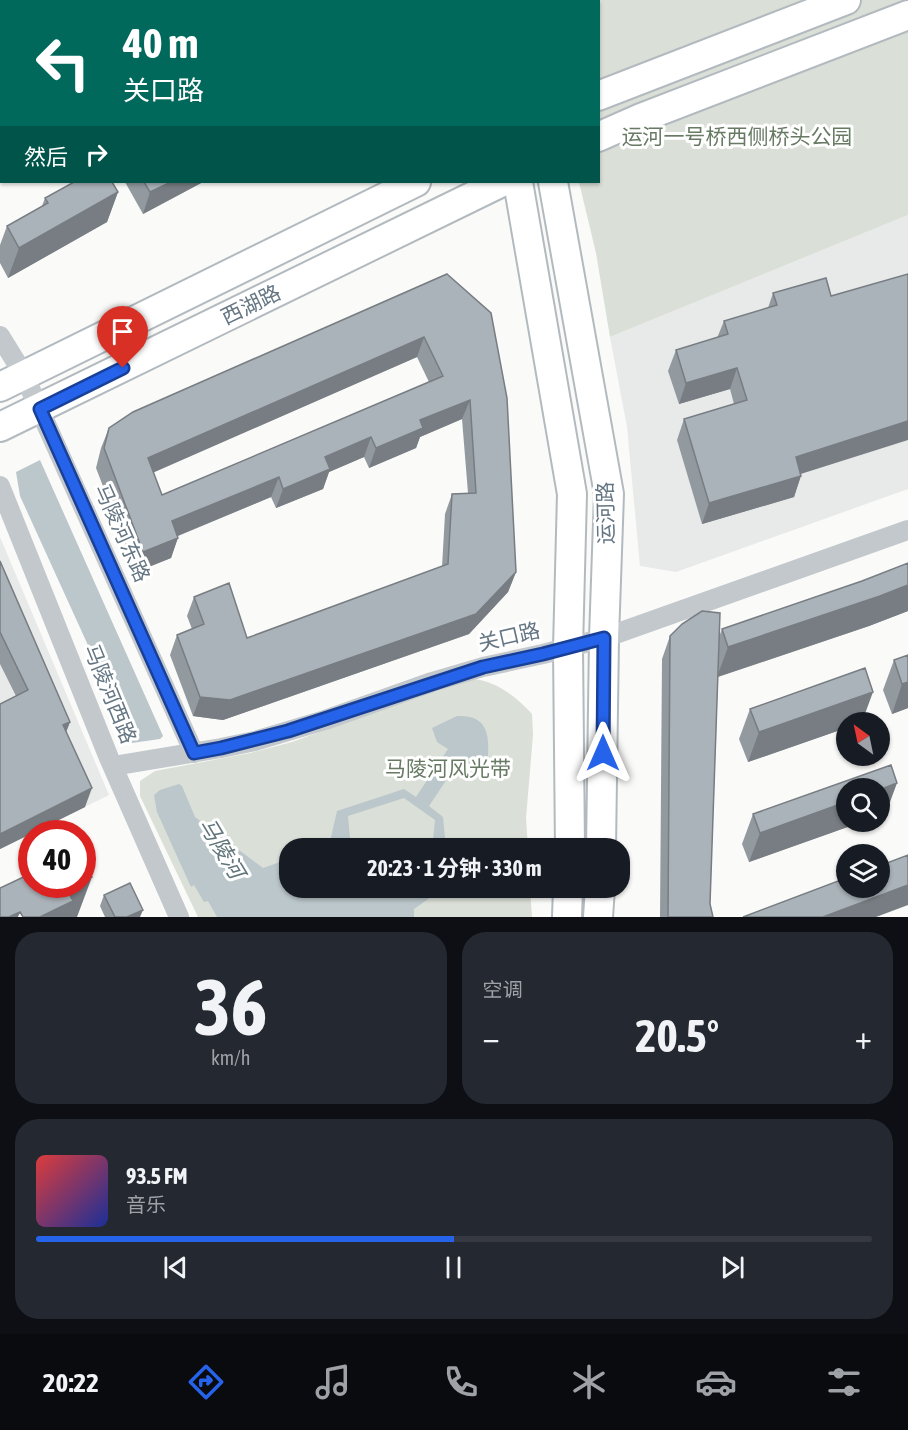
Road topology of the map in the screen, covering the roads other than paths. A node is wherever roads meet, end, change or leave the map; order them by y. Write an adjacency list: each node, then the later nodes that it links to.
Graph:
1 (846, 0): 3 (main road)
2 (908, 15): 4 (main road)
3 (600, 95)
4 (600, 136)
5 (414, 183): 10 (main road, 西湖路)
6 (500, 183): 11 (main road, 西湖路)
7 (518, 183): 16 (main road, 运河路)
8 (553, 183): 15 (main road, 运河路)
9 (0, 336): 10 (street, 马陵河东路)
10 (12, 381): 11 (street, 马陵河东路)
11 (40, 409): 12 (main road, 西湖路); 17 (street, 马陵河东路)
12 (0, 427)
13 (0, 486): 18 (street, 马陵河西路)
14 (908, 530): 15 (street, 关口路)
15 (604, 638): 16 (street, 关口路); 20 (main road, 运河路)
16 (568, 648): 17 (street, 关口路); 19 (main road, 运河路)
17 (194, 753): 18 (street, 关口路)
18 (113, 766): 23 (street, 马陵河西路)
19 (570, 838)
20 (601, 838)
21 (568, 898): 24 (main road)
22 (599, 898): 25 (main road)
23 (179, 917)
24 (567, 917)
25 (598, 917)

